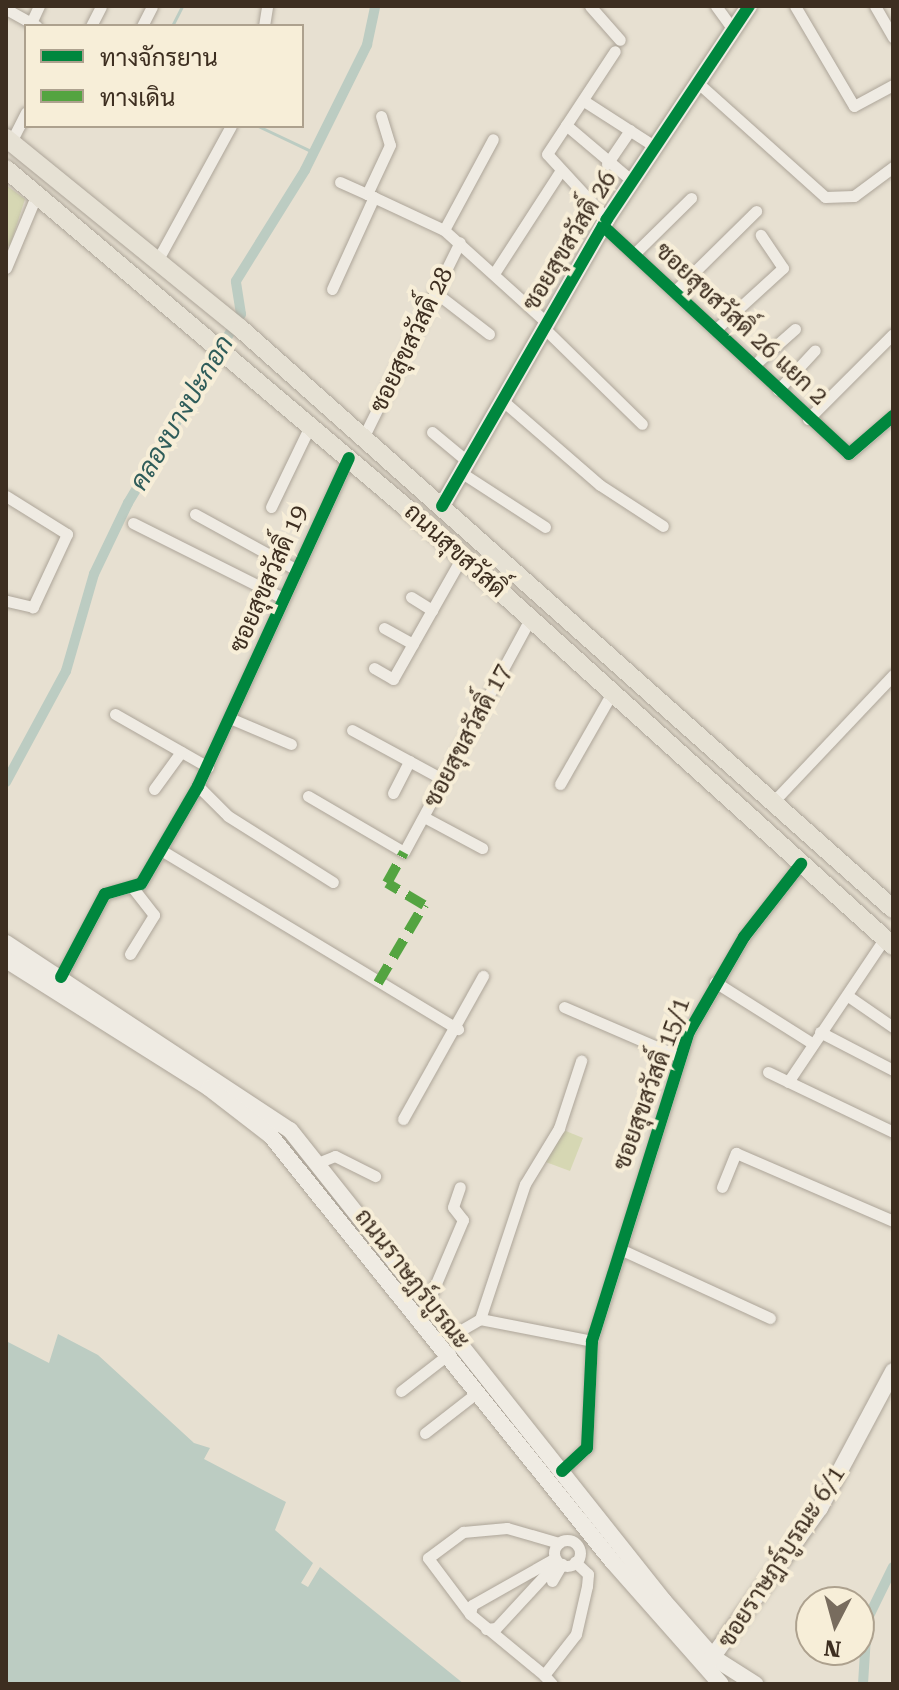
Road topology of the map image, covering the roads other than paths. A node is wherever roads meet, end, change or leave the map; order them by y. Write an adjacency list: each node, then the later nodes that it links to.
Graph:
1 (39, 6): 10 (street)
2 (101, 6): 11 (street)
3 (152, 6): 12 (street)
4 (716, 6): 13 (street)
5 (749, 6): 13 (main road, ซอยสุขสวัสดิ์ 26)
6 (795, 6): 16 (street)
7 (875, 6): 14 (street)
8 (593, 7): 17 (street)
9 (6, 9): 10 (street)
10 (34, 24)
11 (92, 24)
12 (143, 24)
13 (733, 29): 15 (main road, ซอยสุขสวัสดิ์ 26)
14 (893, 37)
15 (697, 82): 25 (main road, ซอยสุขสวัสดิ์ 26); 27 (street)
16 (893, 85)
17 (584, 101): 20 (street); 22 (street)
18 (24, 116): 24 (street)
19 (381, 116): 33 (street)
20 (566, 125): 26 (street); 29 (street)
21 (230, 128): 41 (street)
22 (630, 130): 25 (street); 26 (street)
23 (493, 139): 37 (street)
24 (8, 140): 41 (main road, ถนนสุขสวัสดิ์)
25 (654, 146): 30 (main road, ซอยสุขสวัสดิ์ 26)
26 (607, 164): 30 (street)
27 (893, 167)
28 (6, 169): 32 (main road, ถนนสุขสวัสดิ์)
29 (559, 173): 36 (street, ซอยสุขสวัสดิ์ 26 แยก 2); 43 (street)
30 (631, 180): 36 (main road, ซอยสุขสวัสดิ์ 26)
31 (340, 182): 33 (street)
32 (37, 194): 42 (street); 58 (main road, ถนนสุขสวัสดิ์)
33 (371, 196): 37 (street); 44 (street)
34 (691, 198): 40 (street)
35 (756, 211): 45 (street)
36 (605, 223): 40 (street, ซอยสุขสวัสดิ์ 26 แยก 2); 47 (main road, ซอยสุขสวัสดิ์ 26)
37 (444, 230): 39 (street)
38 (761, 235): 49 (street)
39 (460, 242): 43 (street); 46 (street, ซอยสุขสวัสดิ์ 28)
40 (634, 254): 45 (street, ซอยสุขสวัสดิ์ 26 แยก 2)
41 (157, 261): 61 (main road, ถนนสุขสวัสดิ์)
42 (6, 268)
43 (495, 272): 47 (street)
44 (332, 289)
45 (675, 291): 49 (street, ซอยสุขสวัสดิ์ 26 แยก 2)
46 (436, 293): 50 (street); 61 (street, ซอยสุขสวัสดิ์ 28)
47 (545, 326): 55 (main road, ซอยสุขสวัสดิ์ 26); 59 (street)
48 (795, 329): 53 (street)
49 (715, 330): 53 (street, ซอยสุขสวัสดิ์ 26 แยก 2)
50 (489, 334)
51 (893, 334): 57 (street)
52 (815, 350): 54 (street)
53 (753, 366): 54 (street, ซอยสุขสวัสดิ์ 26 แยก 2)
54 (778, 390): 57 (street, ซอยสุขสวัสดิ์ 26 แยก 2)
55 (503, 401): 63 (main road, ซอยสุขสวัสดิ์ 26); 69 (street)
56 (893, 416): 57 (street, ซอยสุขสวัสดิ์ 26 แยก 2)
57 (808, 419)
58 (311, 424): 62 (main road, ถนนสุขสวัสดิ์); 66 (street)
59 (642, 424)
60 (432, 432): 63 (street)
61 (364, 436): 65 (main road, ถนนสุขสวัสดิ์)
62 (349, 458): 71 (main road, ถนนสุขสวัสดิ์); 72 (street, ซอยสุขสวัสดิ์ 19)
63 (465, 467): 65 (main road, ซอยสุขสวัสดิ์ 26); 70 (street)
64 (6, 496): 75 (street)
65 (442, 506): 97 (main road, ถนนสุขสวัสดิ์)
66 (271, 507)
67 (195, 514): 72 (street)
68 (133, 523): 74 (street)
69 (663, 526)
70 (545, 527)
71 (462, 557): 76 (street); 77 (main road, ถนนสุขสวัสดิ์)
72 (297, 570): 74 (street, ซอยสุขสวัสดิ์ 19)
73 (411, 597): 76 (street)
74 (283, 598): 84 (street, ซอยสุขสวัสดิ์ 19)
75 (6, 601)
76 (432, 610): 79 (street)
77 (530, 619): 82 (main road, ถนนสุขสวัสดิ์); 91 (street, ซอยสุขสวัสดิ์ 17)
78 (384, 628): 79 (street)
79 (413, 644): 80 (street)
80 (374, 668)
81 (893, 675): 97 (street)
82 (613, 691): 86 (main road, ถนนสุขสวัสดิ์); 92 (street)
83 (115, 714): 88 (street)
84 (232, 719): 87 (street); 90 (street, ซอยสุขสวัสดิ์ 19)
85 (352, 730): 89 (street)
86 (672, 742): 101 (main road, ถนนสุขสวัสดิ์); 106 (main road)
87 (291, 744)
88 (181, 752): 90 (street); 94 (street)
89 (409, 761): 91 (street); 95 (street)
90 (208, 767): 93 (street, ซอยสุขสวัสดิ์ 19)
91 (444, 780): 98 (street, ซอยสุขสวัสดิ์ 17)
92 (560, 784)
93 (198, 786): 100 (street, ซอยสุขสวัสดิ์ 19); 102 (street)
94 (154, 789)
95 (393, 793)
96 (308, 796): 98 (street, ซอยสุขสวัสดิ์ 17)
97 (773, 802): 104 (main road, ถนนสุขสวัสดิ์)
98 (424, 817): 99 (street)
99 (482, 848)
100 (161, 850): 103 (street, ซอยสุขสวัสดิ์ 19); 116 (street)
101 (801, 864): 106 (main road, ถนนสุขสวัสดิ์); 112 (street, ซอยสุขสวัสดิ์ 15/1)
102 (333, 882)
103 (134, 889): 108 (street); 111 (street)
104 (892, 907)
105 (6, 931): 111 (main road)
106 (890, 938): 113 (street)
107 (6, 943): 109 (main road, ถนนราษฎร์บูรณะ)
108 (130, 954)
109 (15, 964): 111 (main road, ถนนราษฎร์บูรณะ); 137 (main road, ถนนราษฎร์บูรณะ)
110 (483, 976): 116 (street)
111 (61, 977): 126 (main road, ถนนราษฎร์บูรณะ)
112 (715, 982): 118 (street); 119 (street, ซอยสุขสวัสดิ์ 15/1)
113 (848, 996): 115 (street); 117 (street)
114 (564, 1007): 119 (street, ซอยสุขสวัสดิ์ 15/1)
115 (893, 1027)
116 (458, 1029): 124 (street)
117 (820, 1032): 118 (street); 121 (street)
118 (812, 1043): 123 (street)
119 (680, 1057): 131 (street, ซอยสุขสวัสดิ์ 15/1)
120 (581, 1061): 134 (street)
121 (893, 1070)
122 (768, 1072): 123 (street)
123 (788, 1082): 125 (street)
124 (403, 1119)
125 (893, 1132)
126 (320, 1162): 127 (street); 132 (main road, ถนนราษฎร์บูรณะ)
127 (375, 1176)
128 (460, 1187): 132 (street)
129 (722, 1187): 130 (street)
130 (893, 1221)
131 (620, 1249): 133 (street); 136 (street, ซอยสุขสวัสดิ์ 15/1)
132 (429, 1300): 135 (main road, ถนนราษฎร์บูรณะ)
133 (770, 1318)
134 (480, 1319): 135 (street); 136 (street)
135 (456, 1333): 142 (main road, ถนนราษฎร์บูรณะ)
136 (592, 1341): 142 (street, ซอยสุขสวัสดิ์ 15/1)
137 (450, 1353): 139 (street); 140 (main road, ถนนราษฎร์บูรณะ)
138 (893, 1371): 149 (main road, ซอยราษฎร์บูรณะ 6/1)
139 (401, 1391)
140 (479, 1391): 141 (street); 146 (main road, ถนนราษฎร์บูรณะ)
141 (425, 1433)
142 (562, 1471): 146 (main road, ถนนราษฎร์บูรณะ)
143 (560, 1557): 144 (street); 145 (street); 147 (street); 147 (street); 148 (street); 150 (street)
144 (533, 1563)
145 (552, 1581)
146 (646, 1591): 149 (main road, ถนนราษฎร์บูรณะ)
147 (470, 1614): 148 (street)
148 (486, 1629): 150 (street)
149 (709, 1664): 151 (main road, ถนนราษฎร์บูรณะ); 152 (main road, ถนนราษฎร์บูรณะ)
150 (548, 1679)
151 (721, 1684)
152 (755, 1684)

